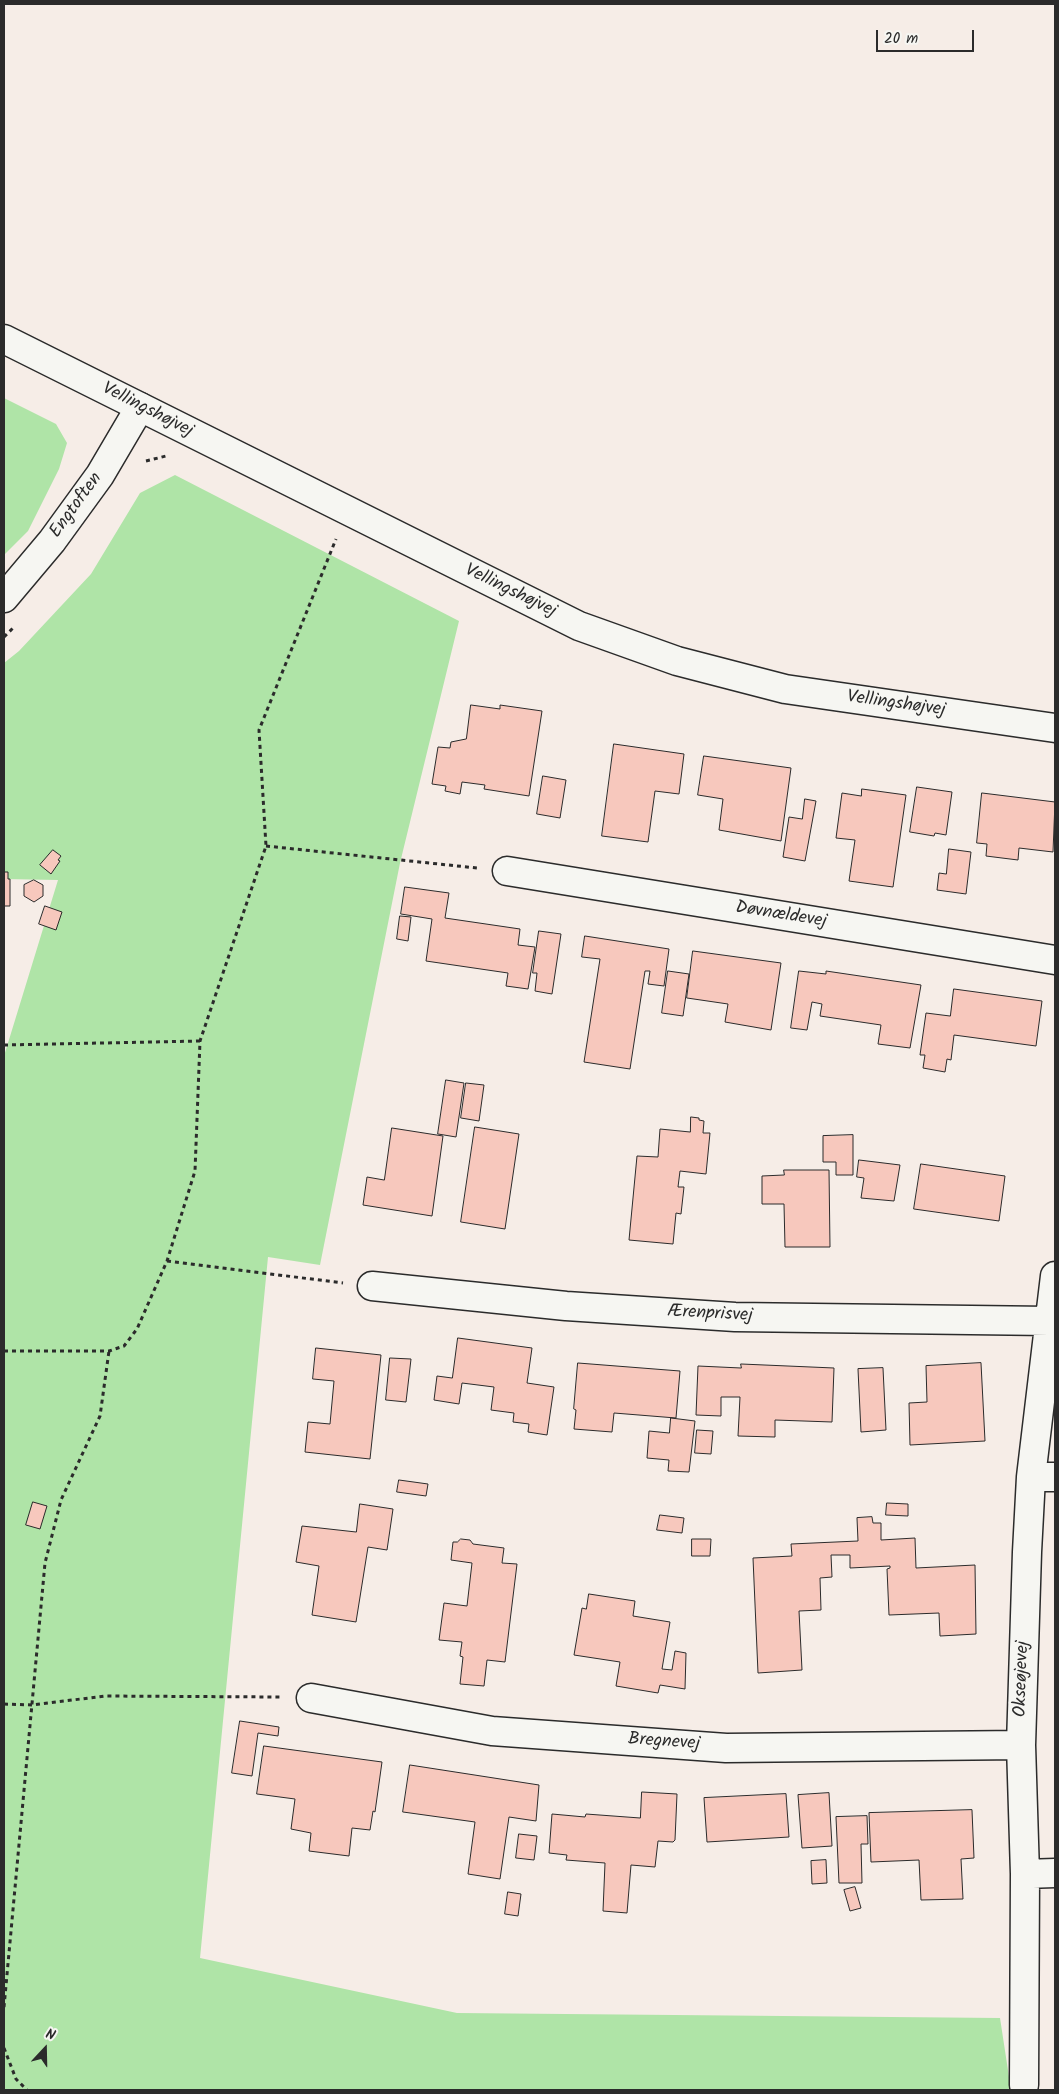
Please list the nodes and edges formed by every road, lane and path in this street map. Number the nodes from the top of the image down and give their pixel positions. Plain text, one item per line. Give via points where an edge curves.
1 (4, 339) edge
2 (140, 408) junction
3 (352, 514) junction
4 (4, 598) edge
5 (1055, 728) edge
6 (266, 846) junction
7 (507, 871) joint
8 (1055, 960) edge
9 (200, 1041) junction
10 (4, 1045) edge
11 (168, 1262) junction
12 (1055, 1276) edge
13 (372, 1286) joint
14 (1049, 1321) junction
15 (4, 1351) edge
16 (109, 1351) junction
17 (1043, 1477) edge
18 (311, 1698) joint
19 (4, 1704) edge
20 (32, 1706) junction
21 (1021, 1744) junction
22 (1055, 1873) edge
23 (1025, 1874) junction
24 (4, 2007) edge
25 (4, 2048) edge
26 (1024, 2085) dead end
27 (27, 2090) edge

1 - 2 street, Vellingshøjvej
2 - 3 street, Vellingshøjvej
2 - 4 street, Engtoften via 95,482 52,541
3 - 5 street, Vellingshøjvej via 579,626 677,661 785,689
3 - 6 path via 333,543 259,730
6 - 7 path
6 - 9 path
7 - 8 street, Døvnældevej
9 - 10 path
9 - 11 path via 196,1171
11 - 13 path
11 - 16 path via 137,1329 124,1346
12 - 14 street, Okseøjevej
13 - 14 street, Ærenprisvej via 566,1306 735,1317
14 - 17 street, Okseøjevej
15 - 16 path
16 - 20 path via 100,1416 61,1500 45,1563
17 - 21 street, Okseøjevej via 1027,1552
18 - 20 path via 105,1696
18 - 21 street, Bregnevej via 492,1731 716,1747
19 - 20 path
20 - 24 path
21 - 23 street, Okseøjevej
22 - 23 street
23 - 26 street, Okseøjevej
25 - 27 path via 16,2079

